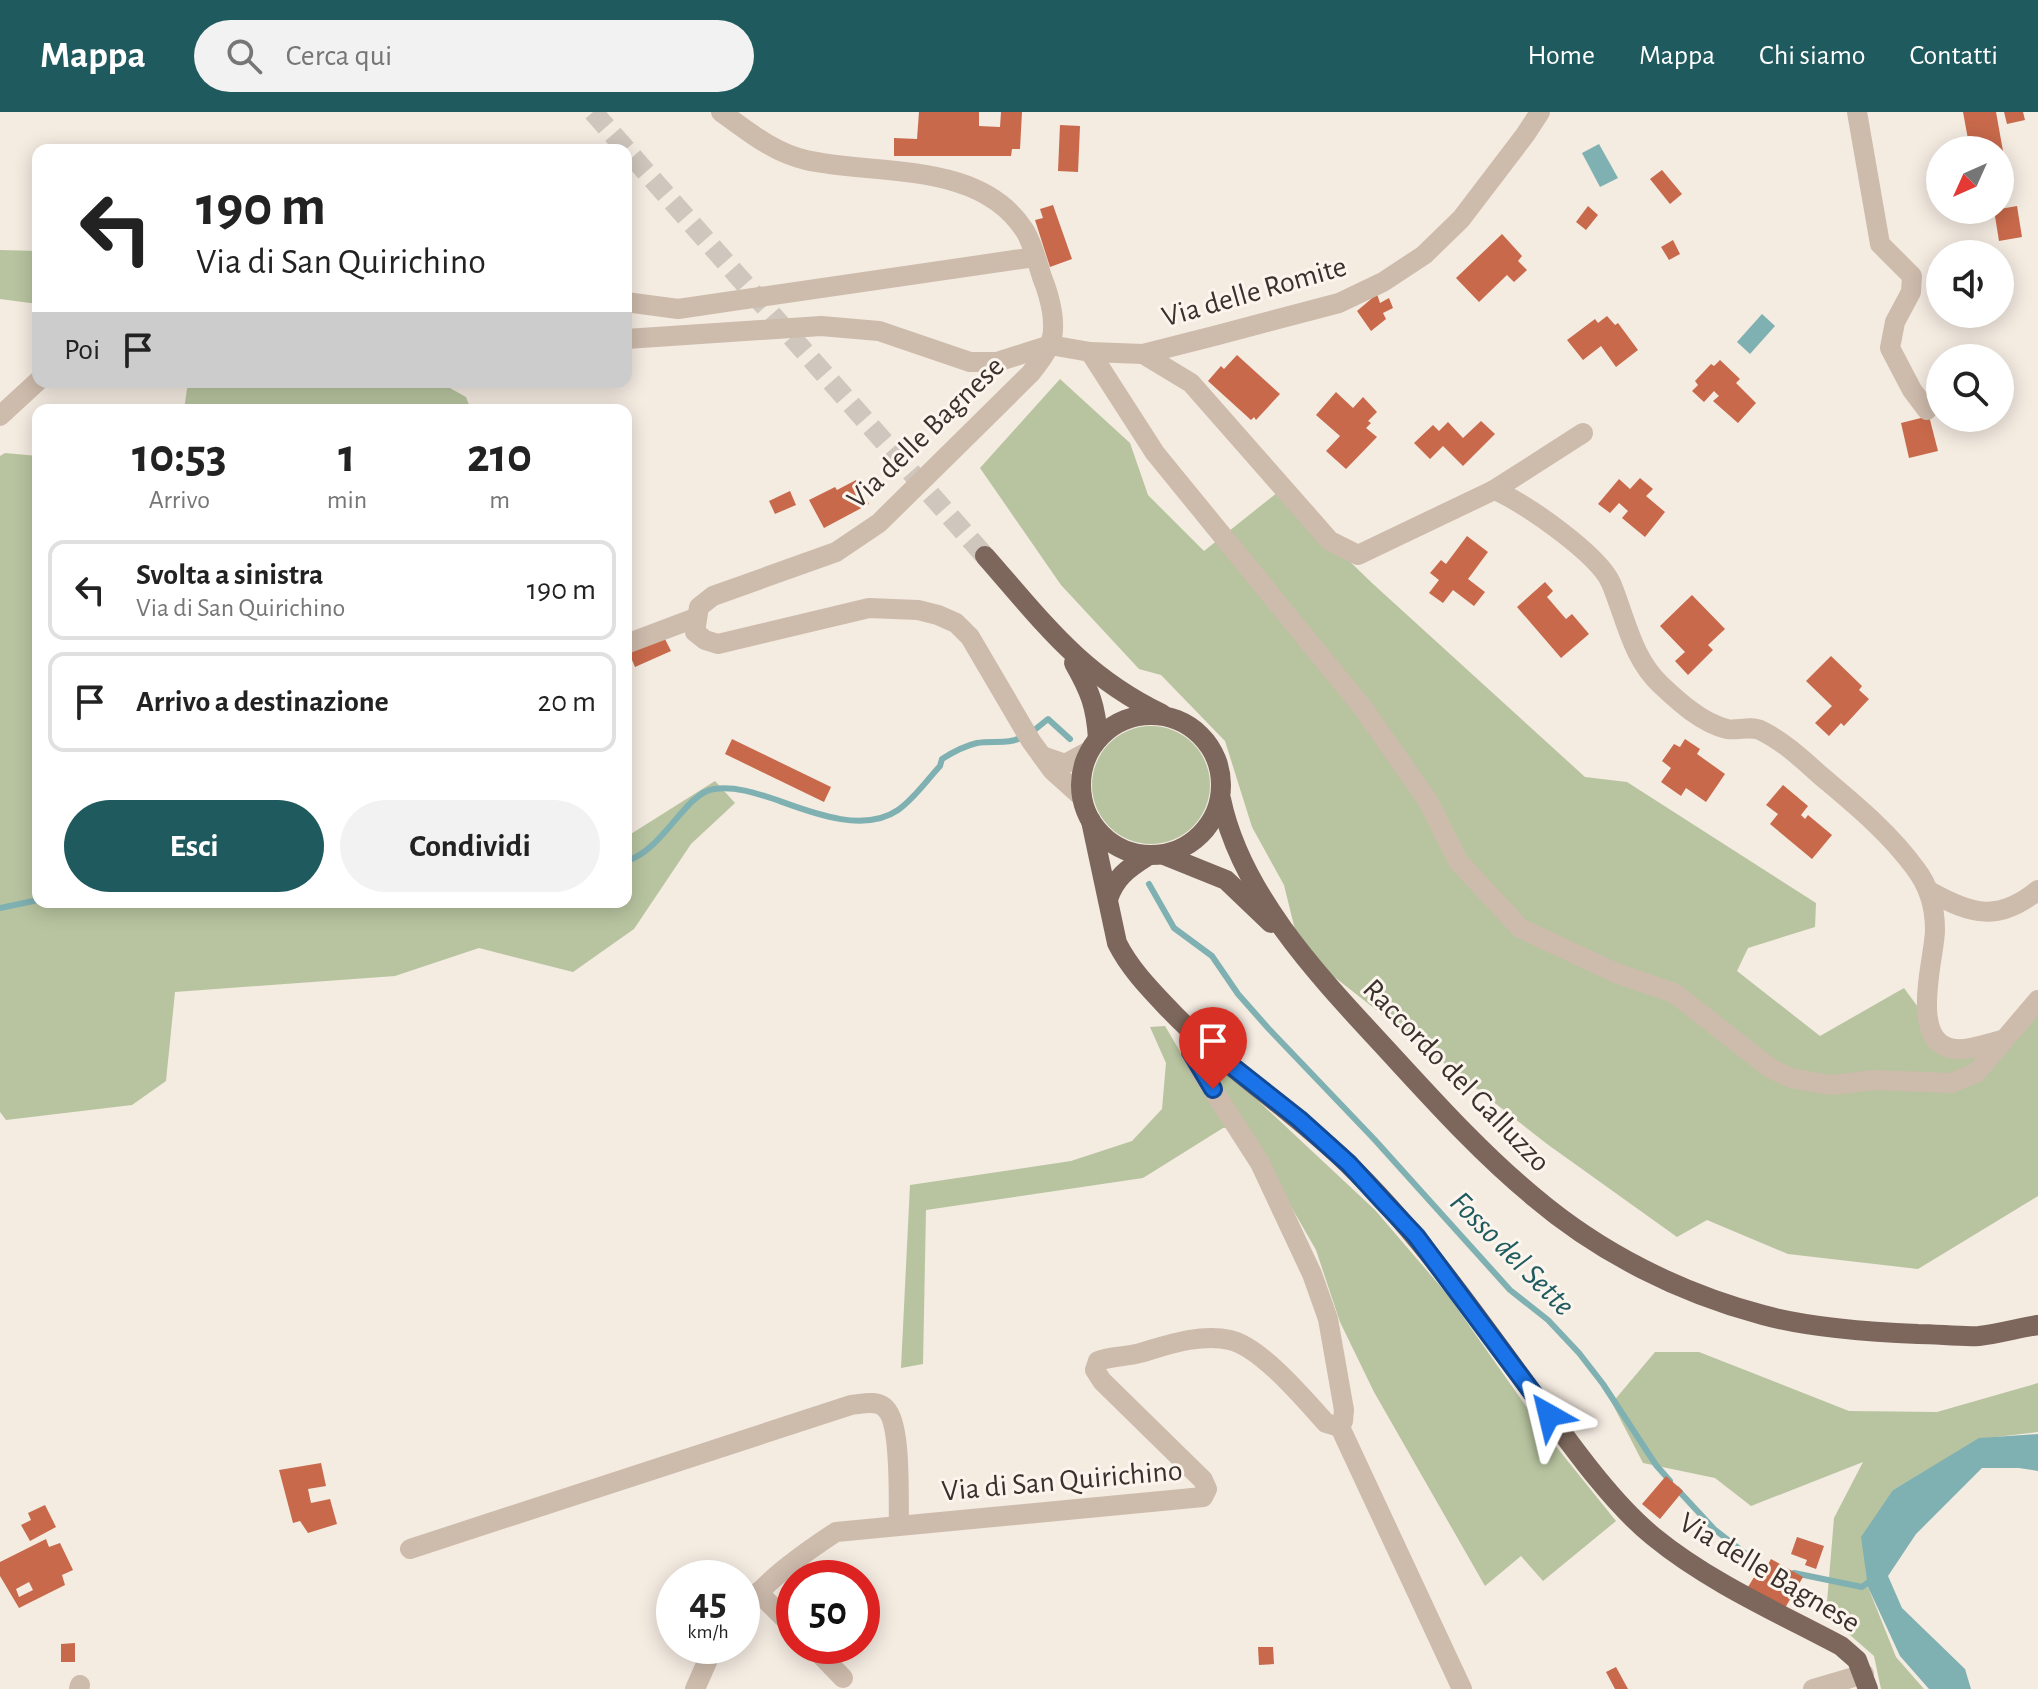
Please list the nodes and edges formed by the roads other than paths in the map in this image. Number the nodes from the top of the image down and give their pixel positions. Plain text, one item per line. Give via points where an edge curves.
1 (721, 112) edge
2 (1540, 112) edge
3 (1857, 112) edge
4 (1035, 257) junction
5 (632, 303) edge
6 (632, 339) edge
7 (1050, 345) junction
8 (1090, 352) junction
9 (1143, 354) junction
10 (32, 387) edge
11 (1926, 409) edge
12 (0, 416) edge
13 (1583, 433) dead end
14 (1494, 490) junction
15 (985, 556) tunnel mouth
16 (695, 618) junction
17 (632, 642) edge
18 (1066, 649) junction
19 (1166, 716) junction
20 (1094, 745) junction
21 (1036, 748) junction
22 (1082, 797) junction
23 (1221, 799) junction
24 (1091, 821) junction
25 (1155, 856) junction
26 (2038, 890) edge
27 (1931, 892) junction
28 (1108, 899) junction
29 (1300, 950) junction
30 (2038, 1000) edge
31 (1195, 1037) junction
32 (2002, 1040) junction
33 (2038, 1325) edge
34 (1339, 1425) junction
35 (899, 1525) junction
36 (410, 1549) dead end
37 (760, 1590) edge
38 (760, 1594) edge
39 (776, 1610) edge
40 (706, 1664) edge
41 (829, 1664) edge
42 (843, 1678) dead end
43 (1866, 1682) edge
44 (695, 1689) edge
45 (1462, 1689) edge
46 (1813, 1689) edge

1 - 4 street via 771,148 805,160 971,186 1000,203 1025,232
2 - 9 street, Via delle Romite via 1461,219 1424,255 1383,282 1339,303
3 - 11 street via 1880,244 1912,276 1890,348
4 - 5 street via 678,309
4 - 7 street via 1053,321
6 - 7 street via 821,326 879,331 970,362 997,362
7 - 8 street, Via delle Romite
7 - 16 street, Via delle Bagnese via 1031,373 879,523 836,552 713,596
8 - 9 street, Via delle Romite
8 - 32 street via 1155,453 1363,708 1428,801 1458,861 1520,928 1616,973 1674,993 1770,1068 1791,1078 1833,1085 1873,1080 1951,1083 1976,1073
9 - 14 street via 1191,383 1330,541 1358,555
10 - 12 street
13 - 14 street
14 - 27 street via 1513,497 1602,567 1642,662 1659,683 1694,713 1726,729 1759,728 1783,743 1866,814
15 - 18 main road
16 - 17 street
16 - 21 street via 695,632 718,644 869,608 938,615 970,637
18 - 19 main road via 1132,700
18 - 20 main road via 1091,691 1097,713
19 - 20 main road via 1128,718
19 - 23 main road via 1187,724 1215,753
20 - 21 street via 1065,764
20 - 22 main road via 1082,770
21 - 22 street
22 - 24 main road
23 - 25 main road via 1209,827 1197,839
23 - 29 main road, Raccordo del Galluzzo via 1247,874
24 - 25 main road via 1122,849
24 - 28 main road, Via delle Bagnese
25 - 28 main road via 1120,875
25 - 29 main road, Raccordo del Galluzzo via 1226,880
26 - 27 street via 2002,911 1977,913
27 - 32 street via 1935,931 1925,1007 1931,1028 1940,1043 1955,1049
28 - 31 main road, Via delle Bagnese via 1123,956
29 - 33 main road, Raccordo del Galluzzo via 1471,1139 1524,1188 1595,1241 1664,1281 1764,1316 1869,1332 1979,1336
30 - 32 street
31 - 34 street via 1191,1052 1197,1065 1260,1163 1312,1274 1328,1319 1344,1410
31 - 43 main road, Via delle Bagnese via 1349,1164 1416,1236 1568,1441 1652,1536 1687,1561 1841,1646 1857,1660
34 - 35 street, Via di San Quirichino via 1326,1423 1267,1362 1232,1340 1173,1343 1120,1359 1106,1358 1095,1370 1102,1381 1203,1480 1203,1497
34 - 45 street
35 - 36 street via 896,1427 886,1408 875,1402 851,1405
35 - 37 street, Via di San Quirichino via 836,1532
38 - 39 street
40 - 44 street
41 - 42 street
43 - 46 street

